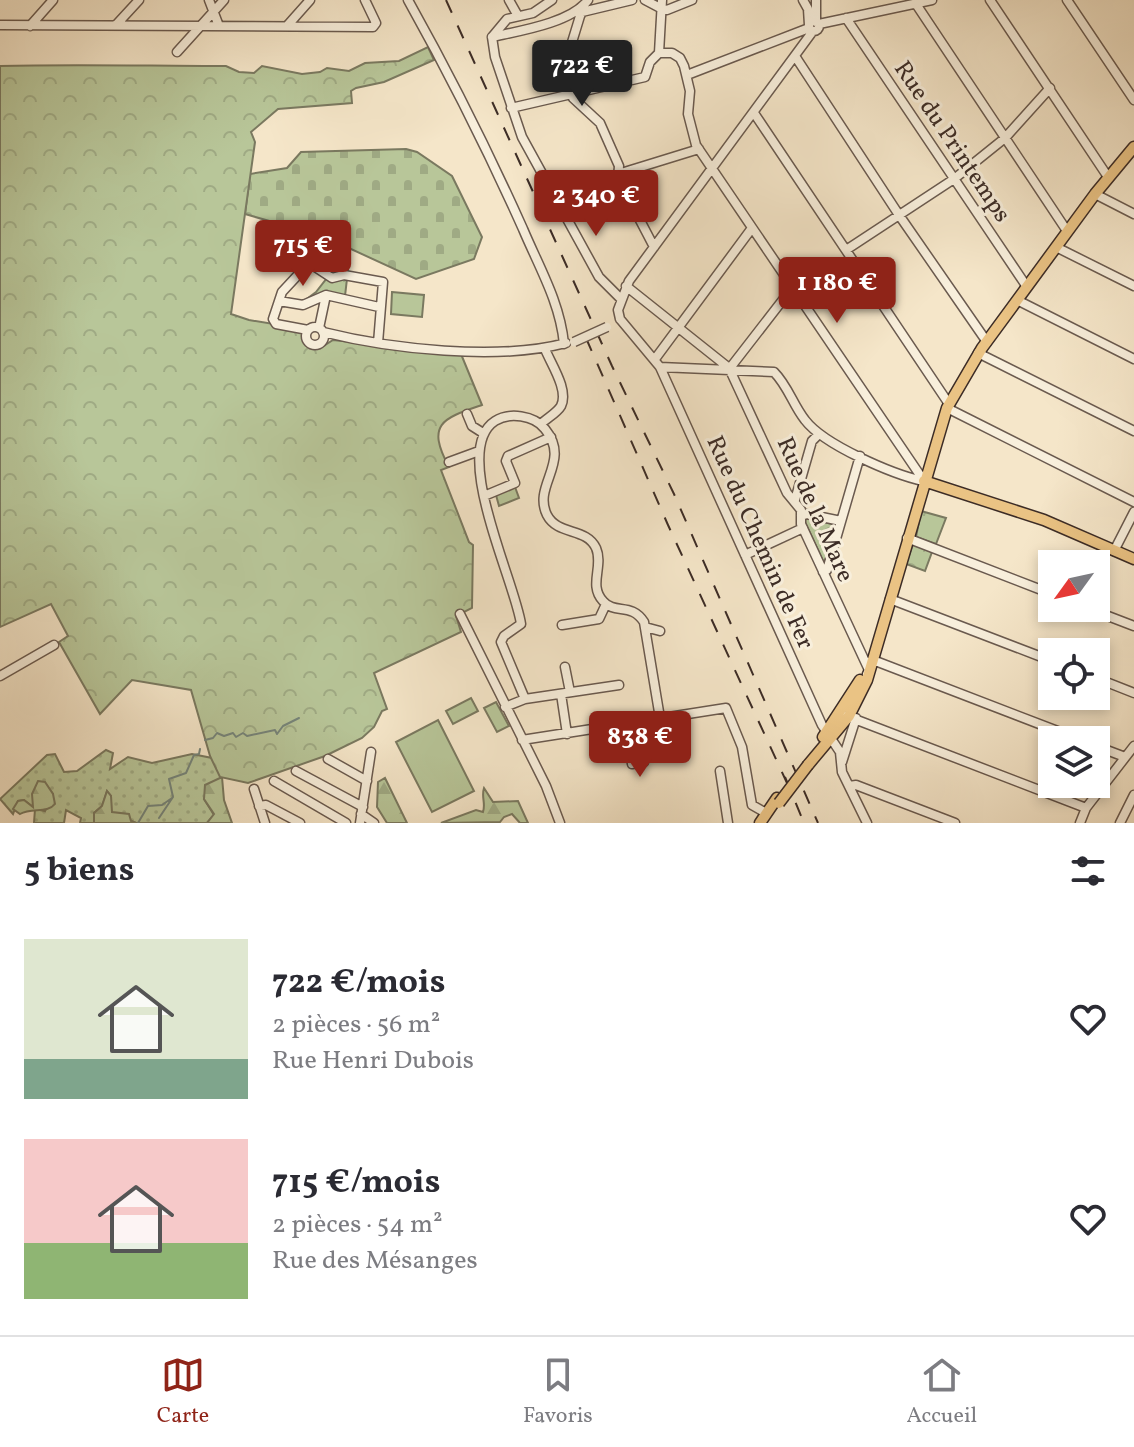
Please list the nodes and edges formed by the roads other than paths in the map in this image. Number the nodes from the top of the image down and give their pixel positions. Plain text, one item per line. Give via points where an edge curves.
1 (53, 0) edge
2 (139, 0) edge
3 (209, 0) edge
4 (224, 0) edge
5 (310, 0) edge
6 (365, 0) edge
7 (408, 0) edge
8 (509, 0) edge
9 (552, 0) edge
10 (579, 0) edge
11 (588, 0) edge
12 (632, 0) edge
13 (645, 0) edge
14 (692, 0) edge
15 (880, 0) edge
16 (932, 0) edge
17 (990, 0) edge
18 (1067, 0) edge
19 (811, 4) edge
20 (916, 4) junction
21 (662, 5) edge
22 (597, 9) junction
23 (879, 11) junction
24 (214, 12) junction
25 (578, 14) junction
26 (518, 16) junction
27 (846, 18) junction
28 (0, 25) edge
29 (116, 25) junction
30 (30, 26) junction
31 (199, 26) junction
32 (219, 26) junction
33 (287, 26) junction
34 (813, 26) junction
35 (492, 37) junction
36 (177, 52) dead end
37 (659, 53) junction
38 (795, 56) junction
39 (687, 75) junction
40 (1050, 88) junction
41 (570, 94) junction
42 (1134, 100) edge
43 (511, 108) junction
44 (754, 113) junction
45 (1005, 138) junction
46 (1134, 144) edge
47 (699, 149) junction
48 (712, 168) junction
49 (618, 174) junction
50 (1108, 177) junction
51 (954, 179) junction
52 (553, 194) junction
53 (1095, 194) junction
54 (1134, 214) edge
55 (899, 215) junction
56 (752, 228) junction
57 (1067, 231) junction
58 (654, 247) junction
59 (1056, 247) junction
60 (846, 250) junction
61 (626, 286) junction
62 (1134, 286) edge
63 (1027, 287) junction
64 (792, 288) junction
65 (326, 295) junction
66 (621, 299) junction
67 (1017, 300) junction
68 (279, 301) junction
69 (379, 307) junction
70 (620, 319) junction
71 (679, 328) junction
72 (308, 330) junction
73 (321, 330) junction
74 (987, 342) junction
75 (378, 343) junction
76 (564, 344) junction
77 (545, 349) junction
78 (978, 353) junction
79 (1134, 359) edge
80 (658, 363) junction
81 (729, 368) junction
82 (948, 406) junction
83 (467, 414) dead end
84 (541, 424) junction
85 (1134, 431) edge
86 (483, 433) junction
87 (819, 434) junction
88 (551, 437) junction
89 (479, 451) junction
90 (860, 456) junction
91 (449, 462) dead end
92 (924, 481) junction
93 (484, 496) junction
94 (795, 500) junction
95 (1134, 502) edge
96 (1134, 512) edge
97 (801, 516) junction
98 (841, 521) junction
99 (803, 528) junction
100 (907, 538) junction
101 (1114, 551) junction
102 (745, 554) junction
103 (1134, 559) edge
104 (823, 572) junction
105 (1038, 589) edge
106 (890, 599) junction
107 (606, 604) junction
108 (460, 614) dead end
109 (1110, 617) edge
110 (562, 625) dead end
111 (1134, 626) edge
112 (645, 627) junction
113 (660, 631) dead end
114 (54, 645) dead end
115 (1038, 656) edge
116 (869, 663) junction
117 (565, 667) dead end
118 (0, 676) edge
119 (1110, 684) edge
120 (619, 685) dead end
121 (565, 693) junction
122 (1134, 693) edge
123 (525, 699) junction
124 (505, 707) junction
125 (848, 716) junction
126 (660, 718) junction
127 (638, 722) junction
128 (626, 724) junction
129 (1042, 726) edge
130 (852, 729) junction
131 (567, 734) junction
132 (831, 738) junction
133 (522, 740) junction
134 (1134, 746) edge
135 (1110, 751) edge
136 (371, 752) dead end
137 (1125, 757) junction
138 (328, 759) dead end
139 (842, 763) junction
140 (296, 771) dead end
141 (720, 771) dead end
142 (274, 781) dead end
143 (367, 781) junction
144 (849, 786) junction
145 (254, 789) dead end
146 (1134, 795) edge
147 (259, 806) junction
148 (1086, 808) junction
149 (361, 815) edge
150 (765, 820) edge
151 (265, 823) edge
152 (300, 823) edge
153 (346, 823) edge
154 (374, 823) edge
155 (560, 823) edge
156 (728, 823) edge
157 (867, 823) edge
158 (955, 823) edge
159 (1080, 823) edge
160 (1120, 823) edge

1 - 30 street
2 - 29 street
3 - 24 street
4 - 24 street
5 - 33 street
6 - 33 street via 376,25
7 - 76 street via 542,267
8 - 26 street
9 - 26 street
10 - 25 street
11 - 22 street
11 - 25 street
12 - 22 street
13 - 21 street
14 - 21 street
15 - 23 street
16 - 20 street
17 - 40 street
18 - 42 street
19 - 34 street
20 - 23 street
20 - 45 street
21 - 37 street
22 - 25 street
23 - 27 street
24 - 31 street
24 - 32 street
25 - 35 street
25 - 41 street via 565,79
26 - 35 street via 507,19
27 - 34 street
27 - 51 street, Rue du Printemps
28 - 30 street
29 - 30 street
29 - 31 street
31 - 32 street
31 - 36 street
32 - 33 street
34 - 38 street
34 - 39 street
35 - 43 street
37 - 39 street via 680,58
37 - 41 street via 645,77
38 - 44 street
38 - 55 street
39 - 47 street via 688,114
40 - 45 street
40 - 50 street
41 - 43 street
41 - 49 street via 600,123
43 - 52 street
44 - 48 street
44 - 60 street
45 - 51 street
45 - 57 street
46 - 50 main road
47 - 48 street
47 - 49 street
48 - 56 street
48 - 58 street
49 - 52 street
49 - 58 street
50 - 53 main road
51 - 55 street
51 - 63 street, Rue du Printemps
52 - 66 street via 599,277
53 - 54 street
53 - 57 main road
55 - 60 street
55 - 74 street
56 - 64 street
56 - 71 street
57 - 59 main road
58 - 61 street
59 - 62 street
59 - 63 main road
60 - 82 street
61 - 66 street
61 - 71 street
63 - 67 main road
64 - 81 street
64 - 92 street
65 - 68 street via 303,305
65 - 69 street
65 - 73 street
66 - 70 street
67 - 74 main road
67 - 79 street
68 - 69 street via 309,263 332,278 381,281
68 - 72 street via 273,322
69 - 75 street
70 - 76 street, bridge
70 - 80 street, Rue du Chemin de Fer
71 - 80 street
71 - 81 street
72 - 73 street
72 - 73 street via 308,341 315,345 323,341
73 - 75 street
74 - 78 main road
75 - 77 street via 490,353
76 - 77 street
77 - 84 street via 562,400
78 - 82 main road
78 - 85 street
80 - 81 street
80 - 102 street, Rue du Chemin de Fer
81 - 87 street via 774,372
81 - 94 street, Rue de la Mare via 787,493
82 - 92 main road
82 - 95 street
83 - 86 street
84 - 86 street via 509,416 497,419
84 - 88 street
86 - 89 street
87 - 90 street
87 - 94 street via 812,441
88 - 93 street via 508,456 515,483
88 - 107 street via 556,455 545,509 558,528 585,536 596,548 597,593
89 - 91 street
89 - 93 street
90 - 92 street
90 - 98 street
92 - 100 main road
92 - 101 main road via 1025,513
93 - 123 street via 520,617 519,627 502,638
94 - 97 street, Rue de la Mare
96 - 101 street
97 - 98 street
97 - 99 street, Rue de la Mare
98 - 104 street
99 - 102 street
99 - 104 street, Rue de la Mare
100 - 105 street
100 - 106 main road
101 - 103 main road
102 - 132 street, Rue du Chemin de Fer
104 - 116 street, Rue de la Mare
106 - 115 street
106 - 116 main road
107 - 110 street via 599,619
107 - 112 street via 636,612
108 - 124 street
109 - 111 street
112 - 113 street
112 - 126 street
114 - 118 street
116 - 125 main road
116 - 125 main road
116 - 129 street
117 - 121 street
119 - 122 street
120 - 121 street
121 - 123 street
121 - 131 street
123 - 124 street
124 - 133 street
125 - 130 street
125 - 132 main road
125 - 148 street
126 - 127 street
126 - 150 street via 726,708 742,747 752,805
127 - 128 street
127 - 128 street via 644,762 632,764
128 - 131 street
130 - 132 street via 844,740
130 - 139 street
131 - 133 street
132 - 139 street, Rue du Chemin de Fer
132 - 150 main road, bridge
133 - 155 street
134 - 137 street
135 - 137 street
136 - 143 street
137 - 148 street
138 - 143 street
139 - 144 street, Rue du Chemin de Fer
140 - 149 street
141 - 156 street
142 - 153 street
143 - 149 street
144 - 157 street, Rue du Chemin de Fer
144 - 158 street
145 - 147 street
146 - 160 street
147 - 151 street
147 - 152 street
148 - 159 street
149 - 154 street

